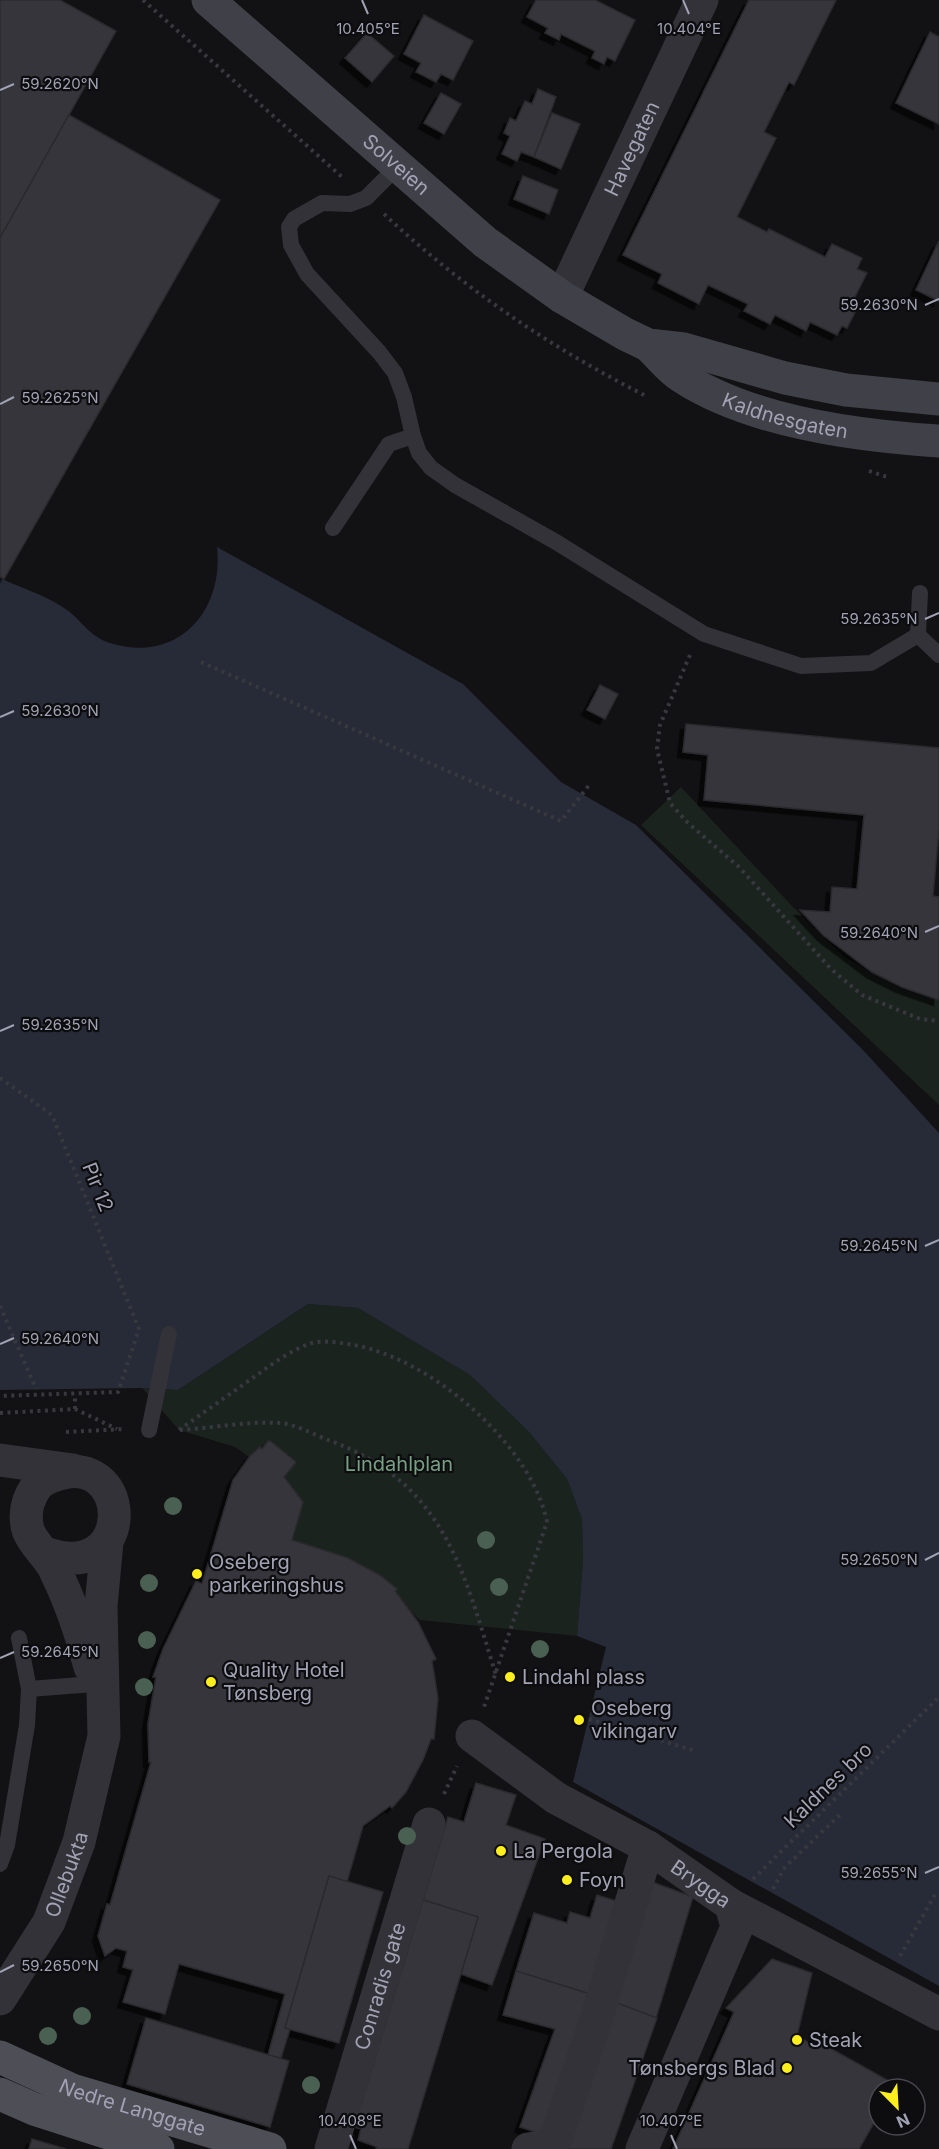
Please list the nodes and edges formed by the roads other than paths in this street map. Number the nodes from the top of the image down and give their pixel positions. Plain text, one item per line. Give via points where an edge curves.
1 (208, 0) edge
2 (702, 0) edge
3 (397, 167) junction
4 (562, 297) junction
5 (596, 318) joint
6 (648, 345) junction
7 (939, 399) edge
8 (412, 436) junction
9 (939, 441) edge
10 (333, 528) dead end
11 (920, 593) dead end
12 (918, 635) junction
13 (939, 655) edge
14 (169, 1334) dead end
15 (148, 1430) dead end
16 (0, 1460) edge
17 (78, 1471) junction
18 (0, 1505) edge
19 (37, 1541) junction
20 (107, 1542) junction
21 (19, 1638) dead end
22 (94, 1684) junction
23 (29, 1689) junction
24 (104, 1736) junction
25 (472, 1736) road end
26 (429, 1824) road end
27 (648, 1847) junction
28 (0, 1864) edge
29 (739, 1895) junction
30 (0, 1999) edge
31 (939, 2014) edge
32 (0, 2057) edge
33 (0, 2094) edge
34 (158, 2149) edge
35 (270, 2149) edge
36 (331, 2149) edge
37 (528, 2149) edge
38 (642, 2149) edge

1 - 3 main road, Solveien
2 - 4 street, Havegaten
3 - 4 main road, Solveien via 514,265
3 - 8 lane via 366,198 350,204 322,203 294,219 289,227 291,245 307,274 394,374 405,397
4 - 5 main road, Solveien
5 - 6 main road, Kaldnesgaten
6 - 7 main road, Kaldnesgaten via 684,349 785,378 846,390
6 - 9 main road, Kaldnesgaten via 680,376 711,394 742,405 874,435
8 - 10 lane via 389,444
8 - 12 lane via 431,468 455,485 704,634 801,666 872,663
11 - 12 lane
12 - 13 lane
14 - 15 lane
16 - 17 street, Ollebukta
17 - 19 street, Ollebukta via 56,1474 36,1488 27,1504
17 - 20 street, Ollebukta via 100,1482 115,1505 115,1521
18 - 19 street, Ollebukta
19 - 20 street, Ollebukta via 64,1560 80,1560
19 - 22 street, Ollebukta via 75,1612
20 - 24 street, Ollebukta via 101,1606
21 - 23 lane
22 - 23 lane
22 - 24 street, Ollebukta
23 - 28 lane via 19,1777
24 - 30 street, Ollebukta via 79,1842 49,1922
25 - 27 street, Brygga via 556,1798
26 - 36 street, Conradis gate
27 - 29 street, Brygga
27 - 37 street via 556,2138 547,2146
29 - 31 street, Brygga
29 - 38 street via 736,1927
32 - 35 main road, Nedre Langgate via 72,2090
33 - 34 main road, Nedre Langgate via 53,2116

